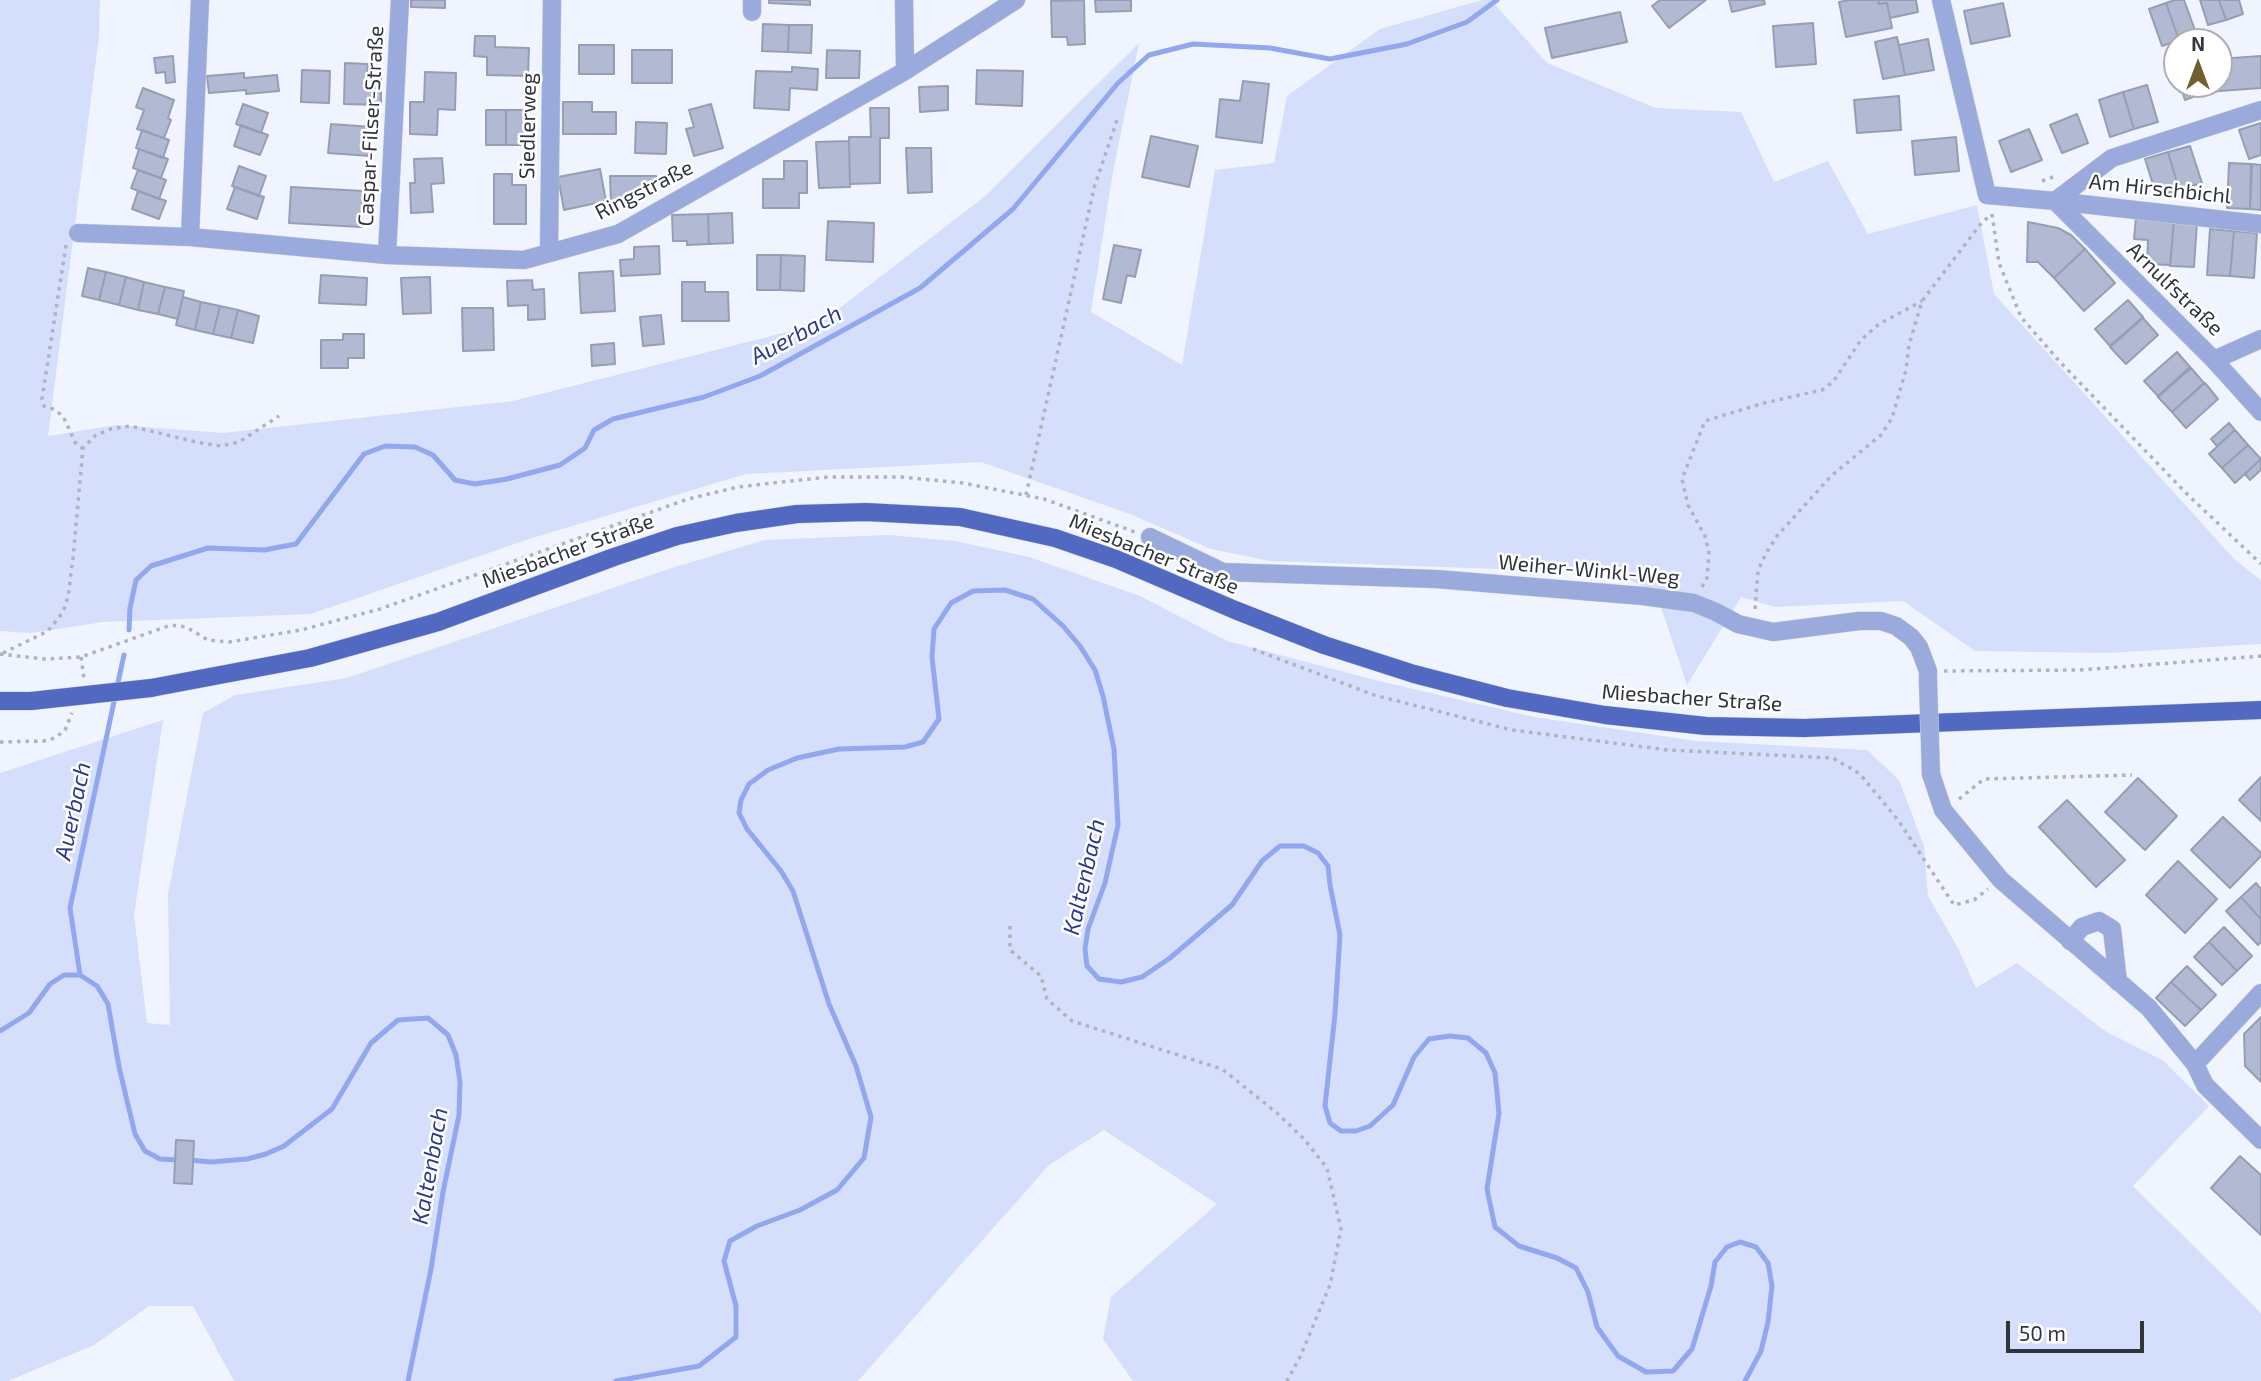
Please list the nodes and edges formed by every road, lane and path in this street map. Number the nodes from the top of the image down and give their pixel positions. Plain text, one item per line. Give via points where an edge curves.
1 (200, 0) edge
2 (400, 0) edge
3 (552, 0) edge
4 (904, 0) edge
5 (1016, 0) edge
6 (1941, 0) edge
7 (905, 71) junction
8 (2261, 110) edge
9 (1118, 117) dead end
10 (1987, 195) junction
11 (2054, 201) junction
12 (1992, 215) junction
13 (2261, 224) edge
14 (78, 233) joint
15 (190, 237) junction
16 (549, 252) junction
17 (387, 255) junction
18 (1922, 301) junction
19 (2261, 339) edge
20 (2214, 360) junction
21 (2261, 412) edge
22 (279, 416) dead end
23 (83, 448) junction
24 (1026, 495) dead end
25 (1150, 537) dead end
26 (2261, 564) edge
27 (1694, 603) junction
28 (1754, 629) junction
29 (153, 630) dead end
30 (1253, 649) dead end
31 (1, 654) edge
32 (2261, 656) edge
33 (81, 657) junction
34 (1928, 676) junction
35 (85, 677) dead end
36 (0, 701) edge
37 (2261, 710) edge
38 (72, 713) dead end
39 (0, 742) edge
40 (2132, 775) dead end
41 (1943, 810) junction
42 (2001, 880) junction
43 (1010, 926) dead end
44 (2070, 941) junction
45 (2118, 982) junction
46 (2261, 993) edge
47 (2194, 1064) junction
48 (2261, 1140) edge
49 (1287, 1381) edge

1 - 15 street
2 - 17 street, Caspar-Filser-Straße
3 - 16 street, Siedlerweg
4 - 7 street
5 - 7 street, Ringstraße
6 - 10 street
7 - 16 street, Ringstraße via 618,234
8 - 11 street via 2112,159
9 - 24 path via 1094,188
10 - 11 street, Am Hirschbichl
10 - 12 path
11 - 13 street, Am Hirschbichl
11 - 20 street, Arnulfstraße
12 - 18 path
12 - 26 path via 1999,263 2021,317 2188,495
14 - 15 street, Ringstraße
14 - 23 path via 68,236 43,399 44,406 63,416 76,444
15 - 17 street, Ringstraße
16 - 17 street, Ringstraße via 524,260
18 - 27 path via 1879,324 1861,340 1833,382 1822,390 1704,421 1682,479 1709,553 1707,578
18 - 28 path via 1892,418 1881,435 1831,476 1771,545 1758,571
19 - 20 street
20 - 21 street, Arnulfstraße
22 - 23 path via 239,442 221,446 130,426 96,435
23 - 31 path via 72,571 63,612 48,631
25 - 27 street, Weiher-Winkl-Weg via 1223,572 1436,579
27 - 28 street, Weiher-Winkl-Weg
28 - 34 street, Weiher-Winkl-Weg via 1773,632 1881,621 1911,637
29 - 33 path
30 - 42 path via 1374,695 1512,730 1668,750 1833,758 1860,774 1891,811 1954,905 1974,900
31 - 33 path
32 - 34 path
33 - 35 path
34 - 41 street, Weiher-Winkl-Weg, bridge via 1931,774
36 - 37 main road, Miesbacher Straße, bridge via 151,688 310,659 438,622 677,536 797,514 866,512 961,517 1055,538 1388,666 1507,698 1605,715 1706,726 1804,728
38 - 39 path via 65,730 55,738
40 - 41 path via 1984,779
41 - 42 street, Weiher-Winkl-Weg
42 - 44 street, Weiher-Winkl-Weg
43 - 49 path via 1010,950 1041,976 1047,999 1072,1021 1222,1069 1277,1113 1327,1168 1341,1229 1330,1285
44 - 45 street, Weiher-Winkl-Weg
44 - 45 street via 2082,927 2099,920 2112,929
45 - 47 street, Weiher-Winkl-Weg via 2149,1009
46 - 47 street
47 - 48 street, Weiher-Winkl-Weg via 2205,1085

